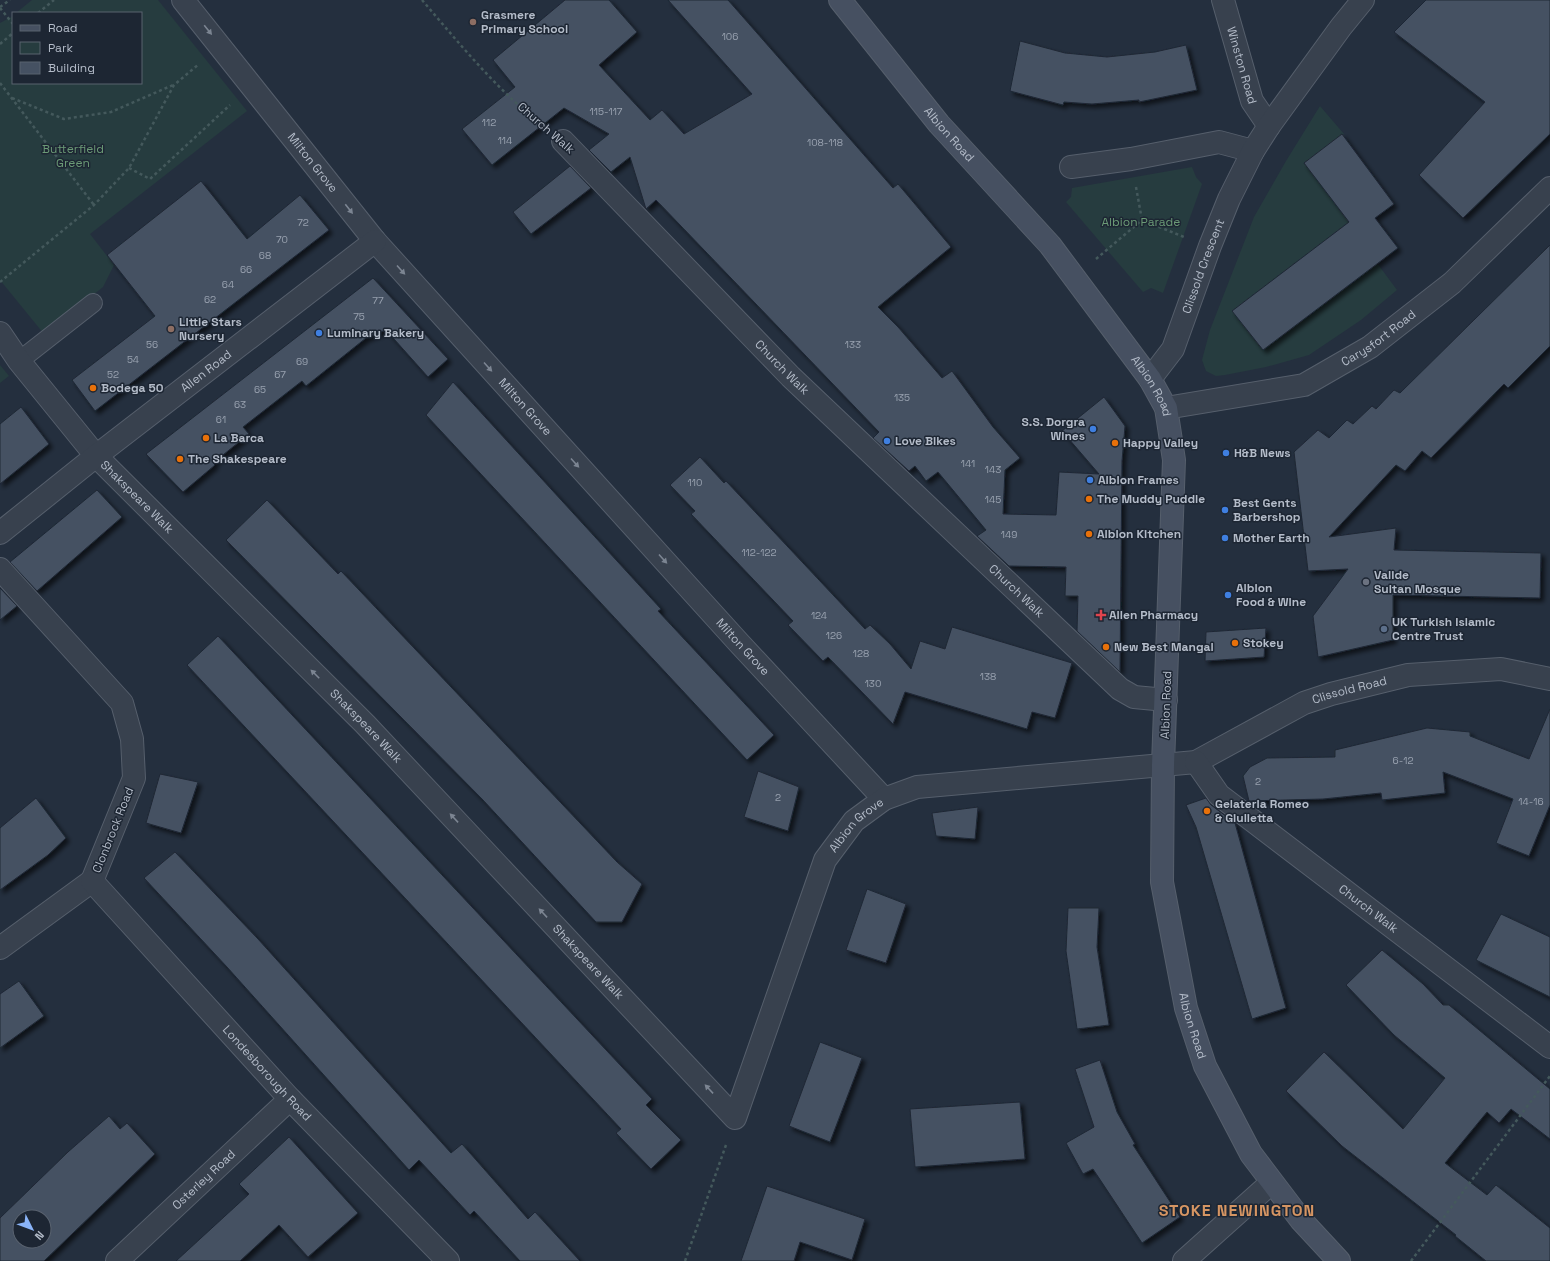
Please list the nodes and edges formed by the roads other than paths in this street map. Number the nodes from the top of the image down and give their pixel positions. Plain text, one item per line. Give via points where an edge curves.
1 (183, 0) edge
2 (840, 0) edge
3 (1223, 0) edge
4 (1363, 0) edge
5 (1269, 126) junction
6 (563, 141) road end
7 (1253, 151) junction
8 (1071, 167) dead end
9 (1550, 188) edge
10 (375, 241) junction
11 (93, 303) dead end
12 (0, 333) edge
13 (19, 361) junction
14 (1150, 379) junction
15 (1166, 408) junction
16 (96, 456) junction
17 (0, 533) edge
18 (0, 569) edge
19 (1550, 680) edge
20 (1166, 700) junction
21 (1196, 762) junction
22 (1164, 765) junction
23 (884, 799) junction
24 (92, 881) junction
25 (0, 948) edge
26 (1550, 1047) edge
27 (290, 1098) junction
28 (735, 1118) joint
29 (1271, 1183) junction
30 (117, 1261) edge
31 (448, 1261) edge
32 (1184, 1261) edge
33 (1339, 1261) edge

1 -> 10 street, Milton Grove
2 - 14 main road, Albion Road via 939,124 1045,240
3 - 5 street, Winston Road via 1252,101
4 - 5 street, Clissold Crescent
5 - 7 street, Clissold Crescent
6 - 20 street, Church Walk via 791,377 1120,688 1134,696
7 - 8 street via 1218,142 1131,159
7 - 14 street, Clissold Crescent via 1229,199 1210,246 1173,349
9 - 15 street, Carysfort Road via 1452,283 1370,347 1304,385
10 - 16 street, Allen Road
10 -> 23 street, Milton Grove
11 - 13 lane
12 - 13 street, Shakspeare Walk
13 - 16 street, Shakspeare Walk
14 - 15 main road, Albion Road
15 - 20 main road, Albion Road via 1174,460
16 - 17 street, Allen Road
28 -> 16 street, Shakspeare Walk via 365,724
18 - 24 street, Clonbrock Road via 122,703 132,739 134,778
19 - 21 street, Clissold Road via 1501,669 1408,675 1304,703
20 - 22 main road, Albion Road
21 - 22 street, Clissold Road
21 - 26 street, Church Walk via 1219,795
22 - 23 street, Albion Grove via 917,787
22 - 29 main road, Albion Road via 1162,882 1186,1008 1205,1066 1236,1128
23 - 28 street, Albion Grove via 854,821 825,860
24 - 25 street, Clonbrock Road
24 - 27 street, Londesborough Road
27 - 30 street, Osterley Road
27 - 31 street, Londesborough Road
29 - 32 street
29 - 33 main road, Albion Road

